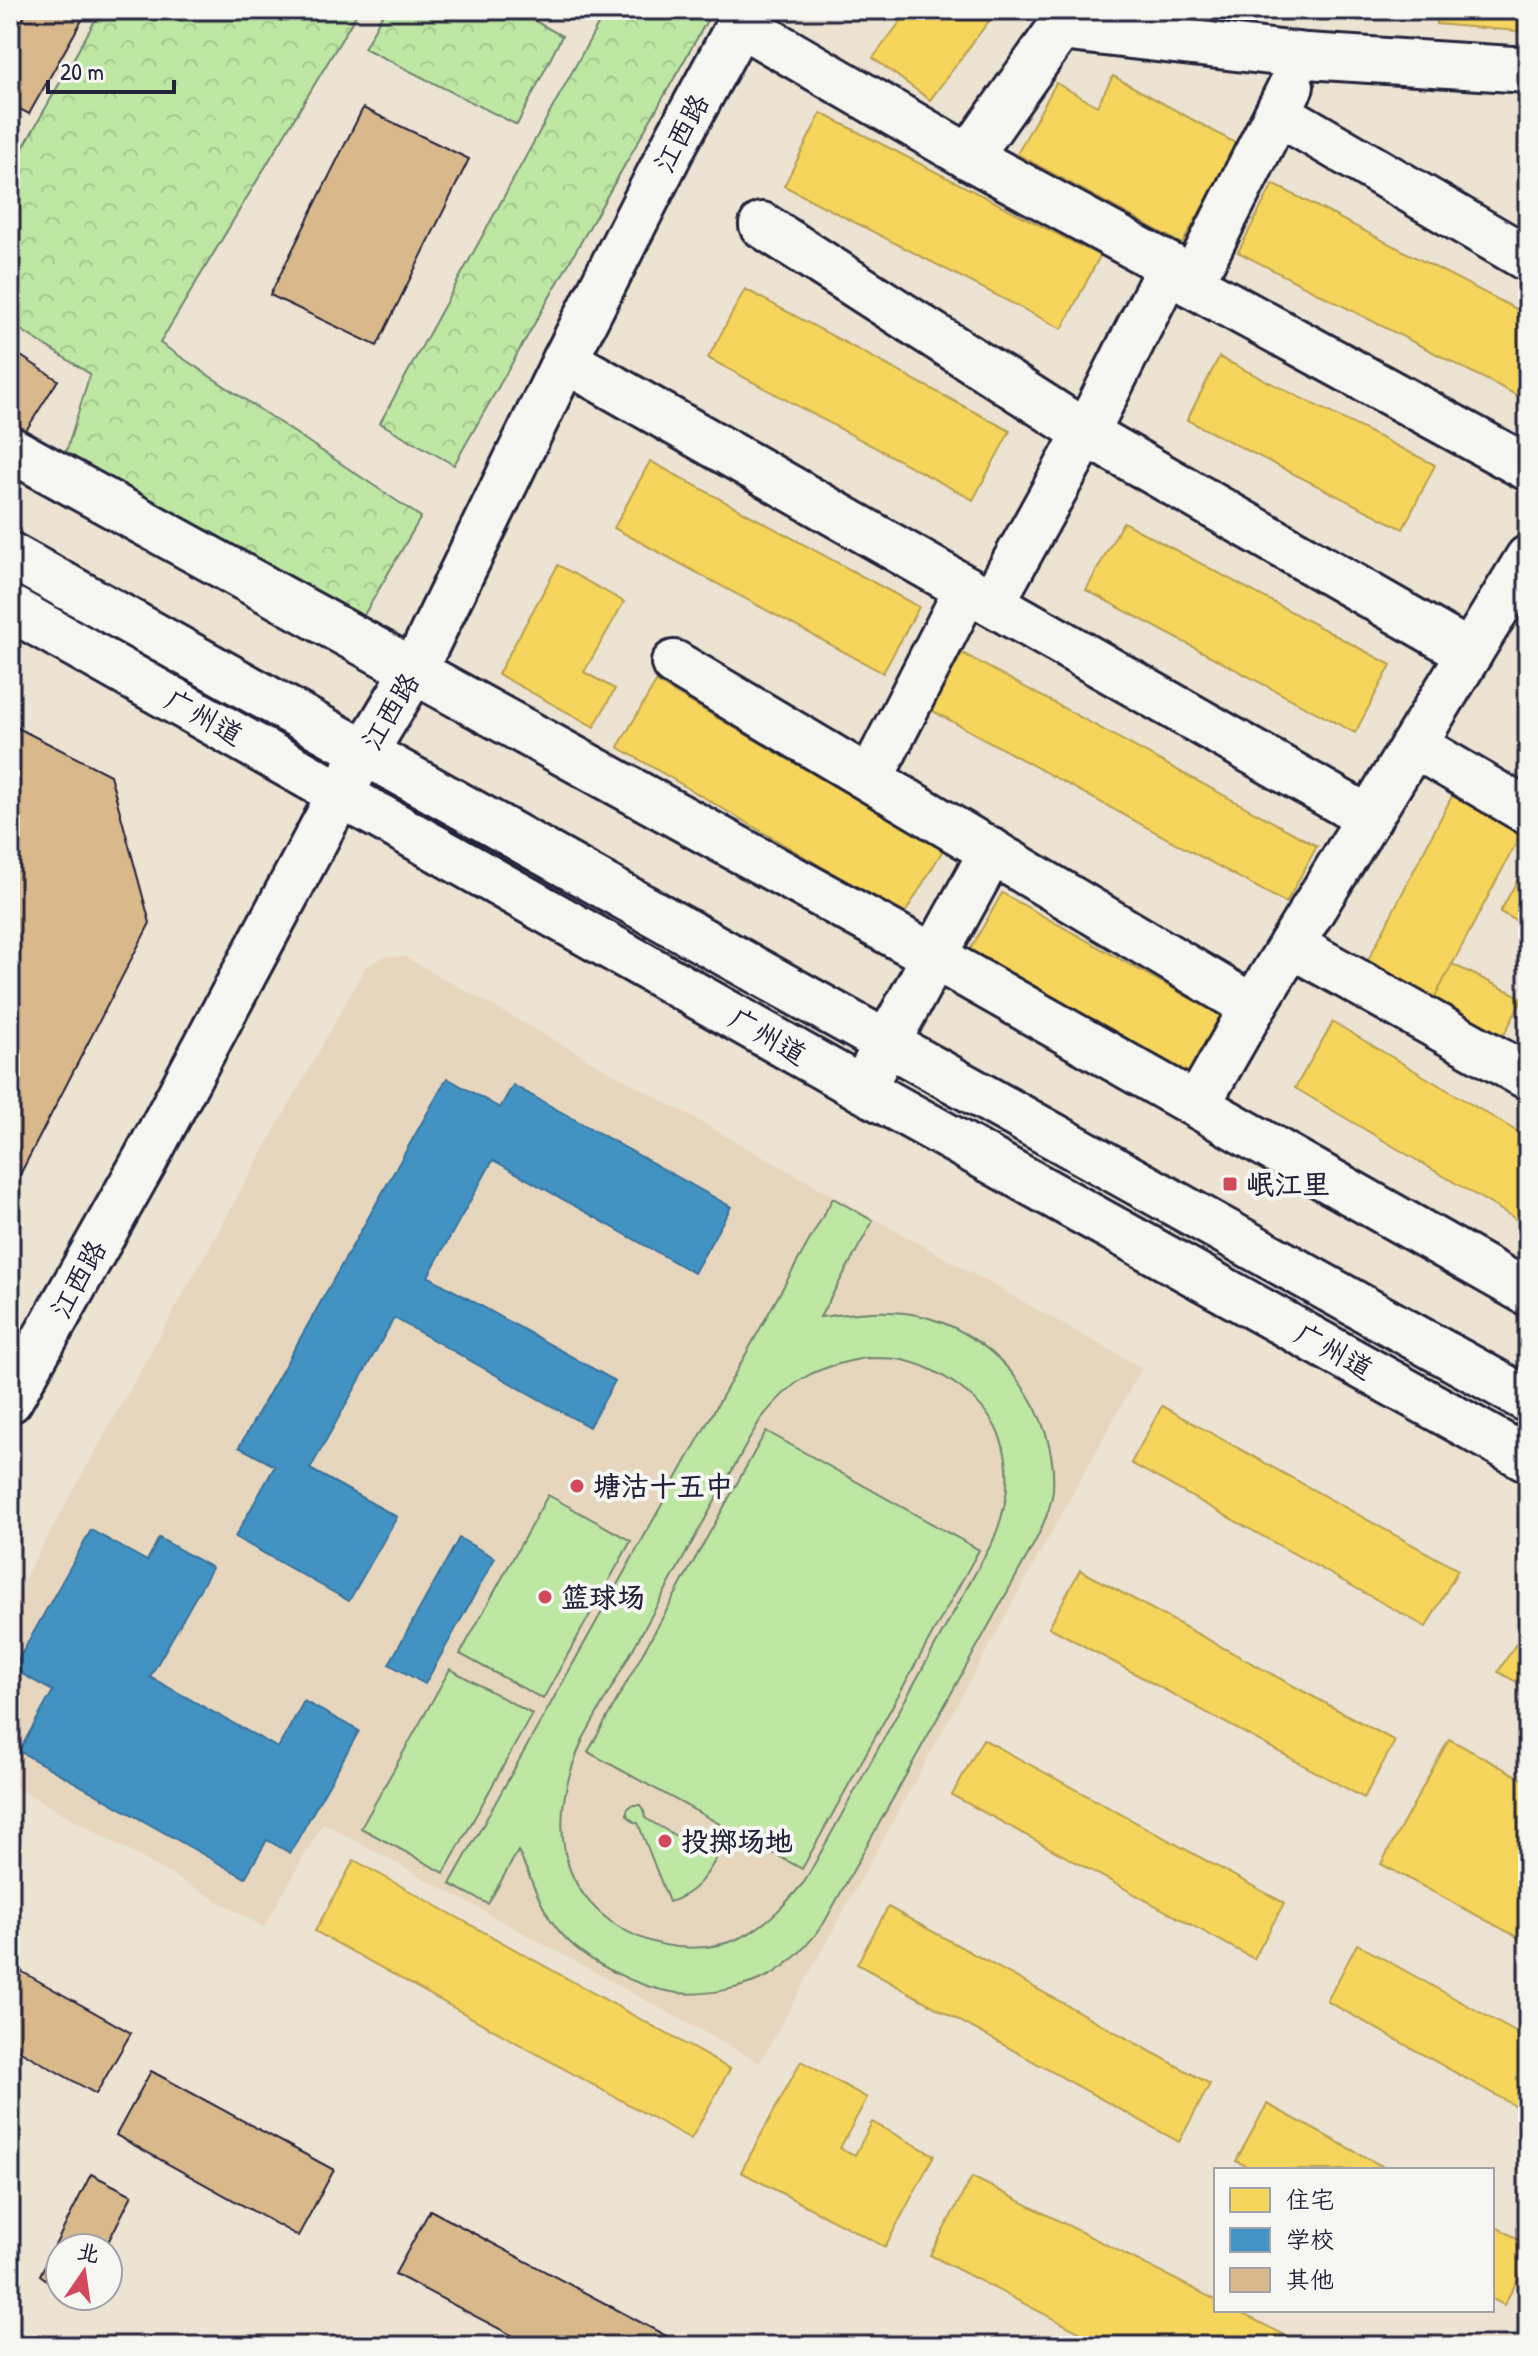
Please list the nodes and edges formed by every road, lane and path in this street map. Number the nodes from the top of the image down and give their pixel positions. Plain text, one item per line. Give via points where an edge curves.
1 (743, 17) edge
2 (1307, 56) junction
3 (1528, 70) edge
4 (1278, 113) junction
5 (969, 157) junction
6 (762, 225) dead end
7 (1528, 259) edge
8 (1180, 275) junction
9 (565, 360) junction
10 (1086, 433) junction
11 (10, 449) edge
12 (1528, 468) edge
13 (10, 555) edge
14 (1523, 578) edge
15 (979, 596) junction
16 (10, 608) edge
17 (1470, 653) junction
18 (674, 663) dead end
19 (414, 671) junction
20 (1414, 745) junction
21 (364, 753) junction
22 (870, 779) junction
23 (340, 794) junction
24 (1528, 812) edge
25 (1369, 818) junction
26 (992, 851) junction
27 (1291, 945) junction
28 (933, 956) junction
29 (1253, 1007) junction
30 (886, 1044) junction
31 (1528, 1077) edge
32 (862, 1089) junction
33 (1197, 1105) junction
34 (1528, 1293) edge
35 (10, 1400) edge
36 (1528, 1400) edge
37 (1522, 1440) edge

1 - 5 street
1 - 9 street, 江西路
2 - 3 street
2 - 4 street
2 - 5 street via 1060,28
4 - 7 street
4 - 8 street
5 - 8 street
6 - 10 street
8 - 10 street
8 - 12 street
9 - 15 street
9 - 19 street, 江西路
10 - 15 street
10 - 17 street
11 - 19 street
13 - 21 street, 广州道
14 - 17 street
15 - 22 street
15 - 25 street
16 - 23 street, 广州道
17 - 20 street
18 - 22 street
19 - 21 street, 江西路
19 - 28 street
20 - 24 street
20 - 25 street
21 - 23 street, 江西路
21 - 30 street, 广州道
22 - 26 street
23 - 32 street, 广州道
23 - 35 street, 江西路
25 - 27 street
26 - 28 street
26 - 29 street
27 - 29 street
27 - 31 street
28 - 30 street
28 - 33 street
29 - 33 street
30 - 32 street
30 - 36 street, 广州道
32 - 37 street, 广州道
33 - 34 street

